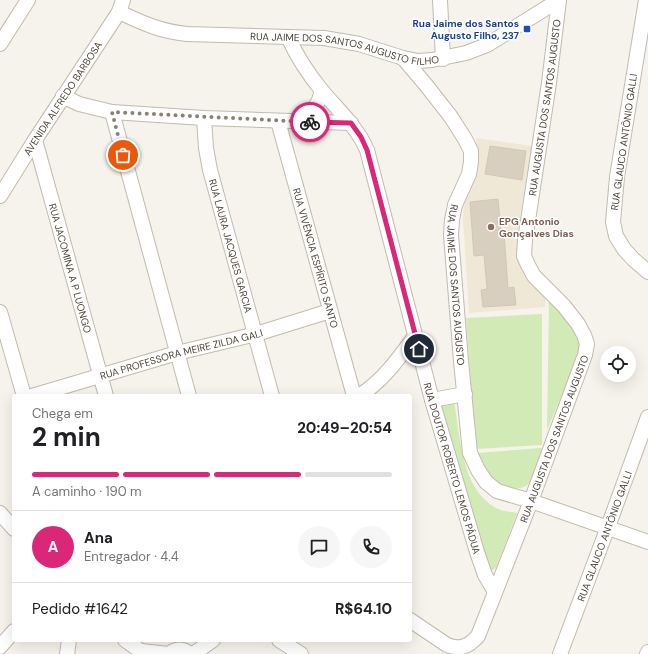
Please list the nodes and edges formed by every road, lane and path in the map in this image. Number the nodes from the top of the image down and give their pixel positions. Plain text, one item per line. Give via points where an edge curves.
1 (28, 0) edge
2 (440, 0) edge
3 (559, 0) edge
4 (646, 0) edge
5 (121, 6) edge
6 (288, 37) junction
7 (0, 44) edge
8 (403, 58) junction
9 (443, 59) junction
10 (322, 91) junction
11 (63, 96) junction
12 (112, 112) junction
13 (204, 118) junction
14 (278, 121) junction
15 (307, 122) junction
16 (351, 123) junction
17 (35, 140) junction
18 (0, 196) edge
19 (648, 272) edge
20 (330, 311) junction
21 (0, 312) edge
22 (256, 334) junction
23 (416, 336) junction
24 (177, 353) junction
25 (100, 375) junction
26 (23, 394) edge
27 (38, 394) edge
28 (105, 394) edge
29 (188, 394) edge
30 (271, 394) edge
31 (353, 394) edge
32 (362, 394) edge
33 (465, 394) junction
34 (432, 400) junction
35 (648, 417) edge
36 (526, 500) junction
37 (0, 512) edge
38 (12, 527) edge
39 (608, 527) junction
40 (648, 542) edge
41 (495, 592) junction
42 (412, 618) edge
43 (69, 642) edge
44 (128, 642) edge
45 (210, 642) edge
46 (282, 642) edge
47 (171, 649) edge
48 (143, 653) edge
49 (67, 654) edge
50 (190, 654) edge
51 (193, 654) edge
52 (301, 654) edge
53 (560, 654) edge

1 - 7 street
2 - 9 street
3 - 9 street, RUA JAIME DOS SANTOS AUGUSTO FILHO via 487,45
3 - 36 street, RUA AUGUSTA DOS SANTOS AUGUSTO via 524,256 534,276 578,324 587,344 583,363
4 - 19 street, RUA GLAUCO ANTÔNIO GALLI via 617,177 613,222 616,236 624,249
5 - 6 street, RUA JAIME DOS SANTOS AUGUSTO FILHO via 149,26 166,32
5 - 11 street, AVENIDA ALFREDO BARBOSA
6 - 8 street, RUA JAIME DOS SANTOS AUGUSTO FILHO via 324,38 359,44
6 - 10 street, RUA DOUTOR ROBERTO LEMOS PÁDUA via 296,54
8 - 9 street, RUA JAIME DOS SANTOS AUGUSTO FILHO via 418,61
8 - 33 street, RUA JAIME DOS SANTOS AUGUSTO via 451,117 471,151 469,174 455,205 451,235
10 - 15 street
10 - 16 street, RUA DOUTOR ROBERTO LEMOS PÁDUA
11 - 12 street via 79,104
11 - 17 street, AVENIDA ALFREDO BARBOSA
12 - 13 street
12 - 24 street
13 - 14 street
13 - 22 street, RUA LAURA JACQUES GARCIA via 210,170
14 - 15 street
14 - 20 street, RUA VIVÊNCIA ESPÍRITO SANTO
15 - 16 street
16 - 23 street, RUA DOUTOR ROBERTO LEMOS PÁDUA via 367,150
17 - 18 street, AVENIDA ALFREDO BARBOSA
17 - 25 street, RUA JACOMINA A P LUONGO
20 - 22 street, RUA PROFESSORA MEIRE ZILDA GALI
20 - 31 street, RUA VIVÊNCIA ESPÍRITO SANTO
21 - 26 street
22 - 24 street, RUA PROFESSORA MEIRE ZILDA GALI
22 - 30 street, RUA LAURA JACQUES GARCIA
23 - 32 street via 386,374
23 - 34 street, RUA DOUTOR ROBERTO LEMOS PÁDUA
24 - 25 street, RUA PROFESSORA MEIRE ZILDA GALI
24 - 29 street
25 - 27 street, RUA PROFESSORA MEIRE ZILDA GALI
25 - 28 street, RUA JACOMINA A P LUONGO
33 - 34 street
33 - 36 street, RUA JAIME DOS SANTOS AUGUSTO via 470,453 478,470 486,482 497,490
34 - 41 street, RUA DOUTOR ROBERTO LEMOS PÁDUA via 477,552 485,575
35 - 39 street, RUA GLAUCO ANTÔNIO GALLI
36 - 39 street, RUA JAIME DOS SANTOS AUGUSTO
36 - 41 street, RUA AUGUSTA DOS SANTOS AUGUSTO
37 - 38 street
39 - 40 street, RUA JAIME DOS SANTOS AUGUSTO
39 - 53 street, RUA GLAUCO ANTÔNIO GALLI
41 - 42 street, RUA AUGUSTA DOS SANTOS AUGUSTO via 482,630 472,643 460,648 447,645
43 - 49 street
44 - 48 street
45 - 51 street
46 - 52 street
47 - 48 street
47 - 50 street via 184,650

